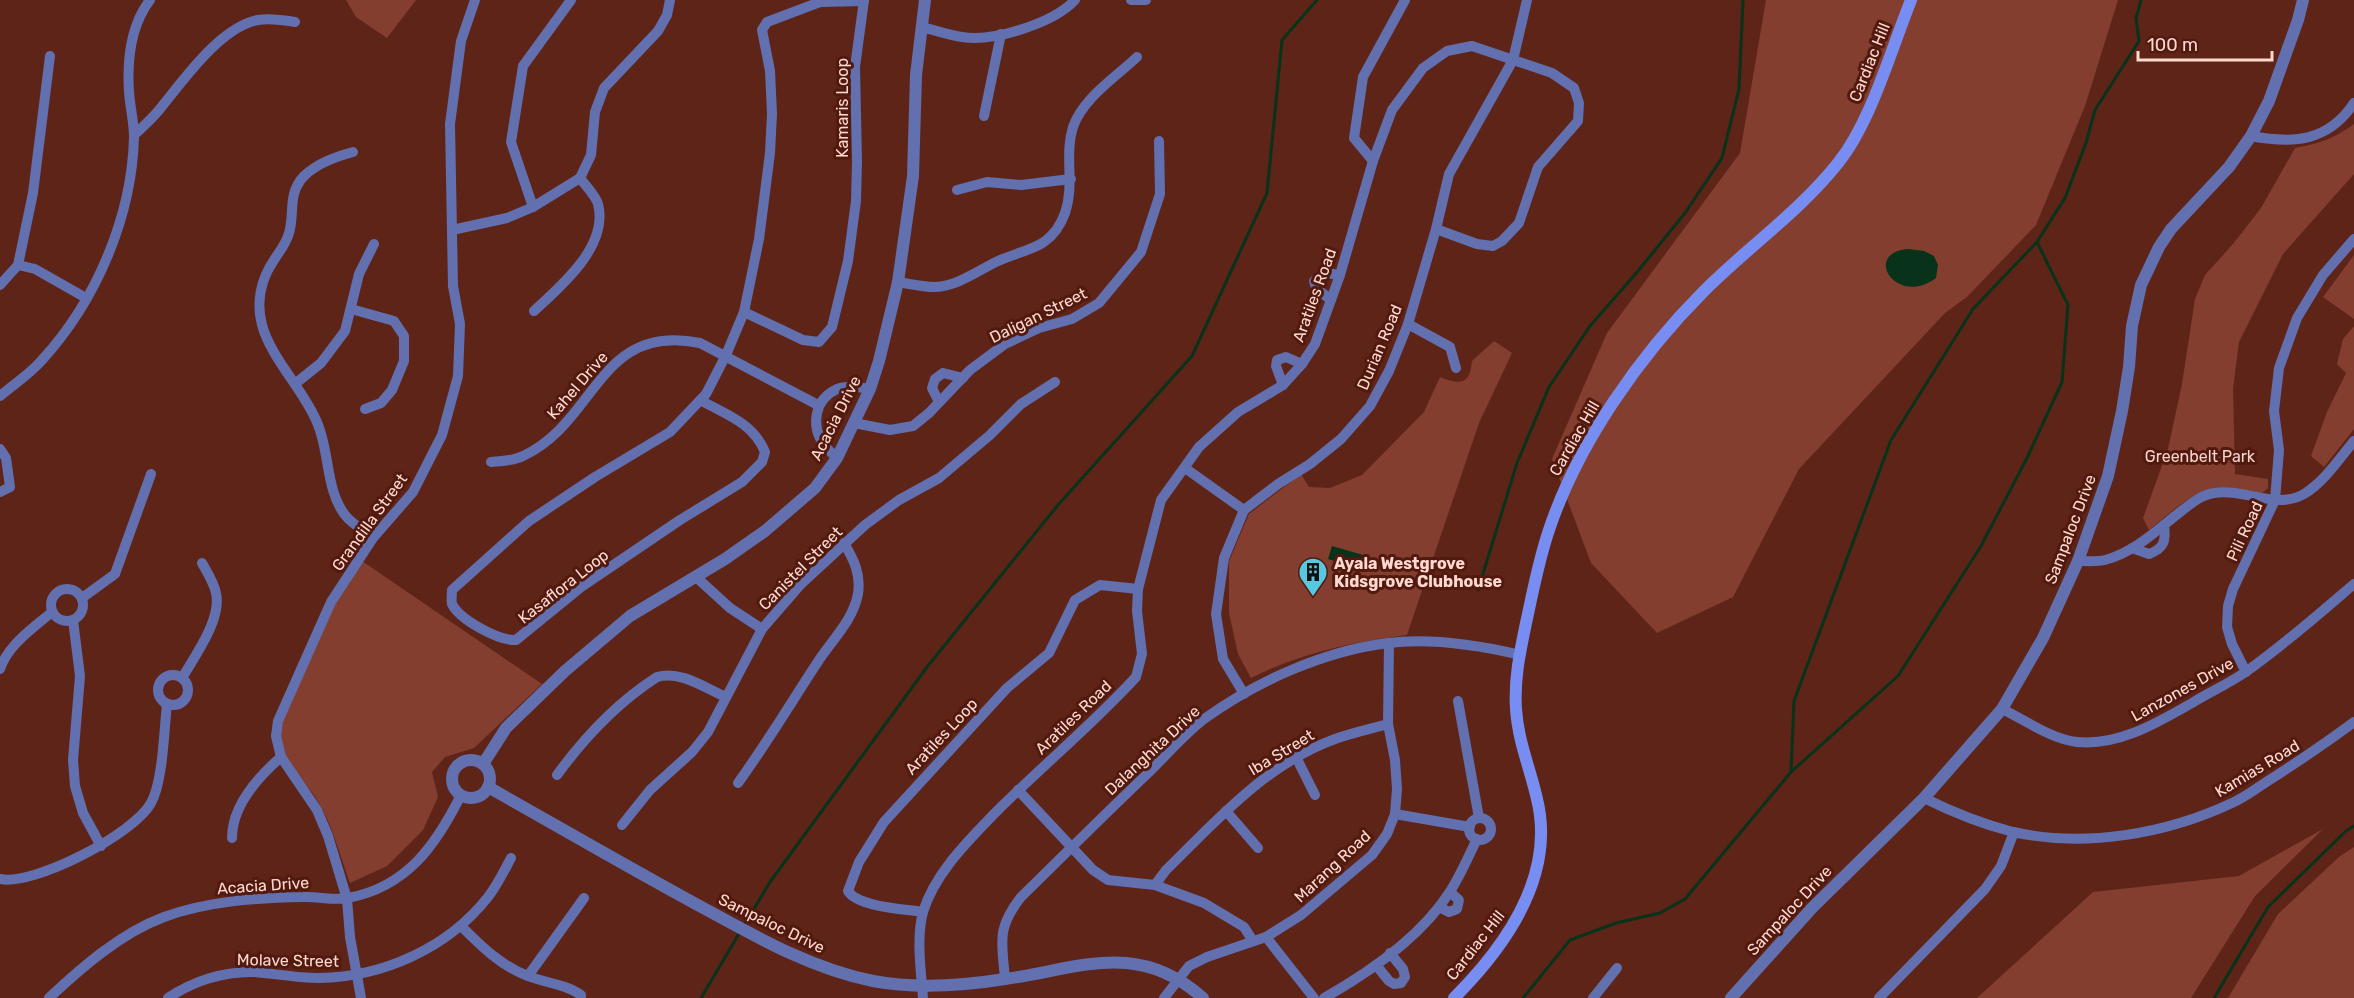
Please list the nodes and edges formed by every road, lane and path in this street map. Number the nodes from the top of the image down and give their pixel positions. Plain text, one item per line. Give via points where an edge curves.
1 (150, 0) edge
2 (475, 0) edge
3 (572, 0) edge
4 (670, 0) edge
5 (925, 0) edge
6 (1075, 0) edge
7 (1131, 0) edge
8 (1146, 0) edge
9 (1405, 0) edge
10 (1527, 0) edge
11 (1911, 0) edge
12 (2303, 0) edge
13 (864, 1) edge
14 (295, 22) dead end
15 (921, 27) junction
16 (1000, 34) junction
17 (50, 56) dead end
18 (1137, 57) dead end
19 (1513, 60) junction
20 (2354, 103) edge
21 (984, 116) dead end
22 (134, 135) junction
23 (2251, 136) junction
24 (1159, 141) dead end
25 (352, 152) dead end
26 (1372, 161) junction
27 (580, 178) junction
28 (1071, 179) junction
29 (957, 190) dead end
30 (533, 207) junction
31 (1436, 229) junction
32 (452, 230) junction
33 (2354, 239) edge
34 (374, 244) dead end
35 (18, 265) junction
36 (1340, 275) junction
37 (898, 282) junction
38 (0, 285) edge
39 (86, 298) junction
40 (1331, 300) junction
41 (351, 309) junction
42 (534, 310) dead end
43 (744, 312) junction
44 (1408, 324) junction
45 (726, 356) junction
46 (1302, 364) junction
47 (1456, 368) dead end
48 (963, 378) junction
49 (1055, 382) dead end
50 (296, 383) junction
51 (1283, 385) junction
52 (870, 389) junction
53 (0, 396) edge
54 (700, 400) junction
55 (939, 402) junction
56 (818, 405) junction
57 (365, 409) dead end
58 (854, 423) junction
59 (2354, 441) edge
60 (0, 448) edge
61 (837, 458) junction
62 (491, 462) dead end
63 (1185, 468) junction
64 (151, 474) dead end
65 (0, 492) edge
66 (2275, 500) junction
67 (1245, 510) junction
68 (2164, 525) junction
69 (373, 538) junction
70 (844, 543) junction
71 (2132, 548) junction
72 (2078, 561) junction
73 (202, 563) dead end
74 (695, 576) junction
75 (2354, 584) edge
76 (1138, 589) junction
77 (82, 598) junction
78 (52, 612) junction
79 (73, 620) junction
80 (762, 629) junction
81 (1389, 643) junction
82 (1520, 655) junction
83 (0, 669) edge
84 (2246, 672) junction
85 (182, 678) junction
86 (1244, 694) junction
87 (726, 698) junction
88 (1458, 701) dead end
89 (167, 704) junction
90 (2002, 709) junction
91 (2354, 722) edge
92 (1388, 724) junction
93 (281, 757) junction
94 (1296, 757) junction
95 (483, 764) junction
96 (557, 775) dead end
97 (738, 783) dead end
98 (488, 787) junction
99 (1018, 790) junction
100 (461, 795) junction
101 (1315, 795) dead end
102 (1924, 798) junction
103 (1226, 811) junction
104 (1395, 814) junction
105 (1479, 818) junction
106 (622, 825) dead end
107 (1470, 827) junction
108 (2014, 832) junction
109 (232, 838) dead end
110 (1477, 839) junction
111 (100, 846) junction
112 (1071, 848) junction
113 (1258, 848) dead end
114 (511, 858) dead end
115 (0, 879) edge
116 (1155, 885) junction
117 (1450, 892) junction
118 (584, 898) dead end
119 (347, 899) junction
120 (1439, 907) junction
121 (923, 912) junction
122 (461, 926) junction
123 (1266, 938) junction
124 (1253, 941) junction
125 (1390, 953) junction
126 (1376, 964) junction
127 (1617, 968) dead end
128 (355, 974) junction
129 (528, 976) junction
130 (1005, 979) junction
131 (1178, 979) junction
132 (922, 992) edge
133 (49, 998) edge
134 (168, 998) edge
135 (361, 998) edge
136 (581, 998) edge
137 (1164, 998) edge
138 (1203, 998) edge
139 (1314, 998) edge
140 (1324, 998) edge
141 (1454, 998) edge
142 (1593, 998) edge
143 (1731, 998) edge
144 (1879, 998) edge

1 - 22 street via 130,52
2 - 32 street, Grandilla Street via 461,41 450,124
3 - 30 street via 523,66 511,142
4 - 27 street via 658,31 604,88 595,112 591,155
5 - 15 street, Acacia Drive
6 - 16 street via 1066,10
7 - 8 street
9 - 26 street via 1363,77 1354,138
10 - 19 street, Durian Road
11 - 82 main road, Cardiac Hill via 1857,136 1838,163 1797,208 1672,325 1586,444 1549,529
12 - 23 street, Sampaloc Drive via 2272,91
13 - 43 street, Kamaris Loop via 820,2 767,22 762,30 770,71 770,153 759,239
13 - 43 street, Kamaris Loop via 855,67 856,201 848,261 832,327 819,342 803,340
14 - 22 street via 257,20 232,33 202,58
15 - 16 street via 964,38
15 - 37 street, Acacia Drive via 913,176
16 - 21 street
17 - 35 street via 33,193
18 - 28 street via 1084,107 1073,128 1068,160
19 - 26 street, Aratiles Road via 1472,46 1447,51 1423,68 1392,110
19 - 31 street, Durian Road via 1449,174
19 - 31 street, Aratiles Road via 1552,73 1574,88 1579,103 1578,121 1538,166 1519,224 1502,241 1493,246 1477,244
20 - 23 street via 2336,125 2319,135 2277,141
22 - 39 street via 122,212 108,256
23 - 72 street, Sampaloc Drive via 2229,167 2171,229 2141,285 2108,476
24 - 48 street, Daligan Street via 1160,194 1141,252 1122,277 1099,303 1072,319 1039,328 1005,344
25 - 50 street via 332,158 303,177 291,206 289,234 265,276 260,294 263,327
26 - 36 street, Aratiles Road
27 - 30 street
27 - 42 street via 598,203 598,231 585,259
28 - 29 street via 1021,185 987,182
28 - 37 street via 1066,212 1059,227 1044,242 948,285
30 - 32 street via 507,218
31 - 44 street, Durian Road
32 - 69 street, Grandilla Street via 453,286 460,324 458,376 442,435 413,492
33 - 66 street, Pili Road via 2323,274 2297,318 2279,368 2274,411 2279,450
34 - 41 street via 359,274
35 - 38 street
35 - 39 street via 35,269
36 - 40 street, Aratiles Road
36 - 40 street via 1326,273 1314,281 1316,288
37 - 52 street, Acacia Drive
39 - 53 street via 41,361
40 - 46 street, Aratiles Road via 1315,344
41 - 50 street via 345,332 321,363
41 - 57 street via 394,321 404,336 404,361 392,390 381,403
43 - 45 street, Kamaris Loop
44 - 47 street via 1450,347
44 - 67 street, Durian Road via 1370,406 1341,439
45 - 54 street, Kasaflora Loop
45 - 56 street, Kahel Drive
45 - 62 street, Kahel Drive via 683,340 644,345 613,364 547,441 524,456
46 - 51 street, Aratiles Road
46 - 51 street via 1286,357 1277,360
48 - 55 street, Daligan Street
48 - 55 street via 943,373 935,379 933,388
49 - 70 street, Canistel Street via 1021,404 939,478 899,500
50 - 69 street via 317,421 333,491 345,515
51 - 63 street, Aratiles Road via 1238,412 1199,447
52 - 56 street via 838,389
52 - 58 street, Acacia Drive
54 - 54 street, Kasaflora Loop via 670,432 529,521 495,550 452,590 451,602 459,613 490,634 516,640 580,587 742,482 762,462 765,453 759,438 749,427
55 - 58 street, Daligan Street via 913,426 890,430
56 - 61 street via 817,430 823,444
58 - 61 street, Acacia Drive
59 - 66 street via 2316,485 2290,500
60 - 65 street via 6,458 9,487
61 - 74 street, Acacia Drive via 815,488 765,531
63 - 67 street
63 - 76 street, Aratiles Road via 1161,500
64 - 77 street via 115,574
66 - 68 street via 2238,492 2213,493 2195,500
66 - 84 street, Pili Road via 2228,606 2230,636
67 - 86 street, Durian Road via 1224,558 1216,614 1223,658
68 - 71 street
68 - 71 street via 2166,537 2159,549 2145,554
69 - 93 street, Grandilla Street via 330,602 294,682 278,721 276,736
70 - 80 street, Canistel Street
70 - 97 street via 859,575 854,610
71 - 72 street via 2104,561
72 - 90 street, Sampaloc Drive via 2043,638
73 - 85 street via 216,594 214,612 204,644
74 - 80 street via 730,608
74 - 95 street, Acacia Drive via 630,616 565,671 506,728
75 - 84 street, Lanzones Drive
76 - 99 street, Aratiles Road via 1142,654 1136,677
76 - 121 street, Aratiles Loop via 1100,585 1075,600 1049,654 1007,688 969,727 867,846 849,883 852,898
77 - 78 street via 74,590 63,589 51,601
77 - 79 street via 81,614
78 - 79 street via 61,620
78 - 83 street via 24,635
79 - 111 street via 80,676 73,760 75,786
80 - 87 street, Canistel Street
81 - 82 street, Dalanghita Drive via 1460,645
81 - 86 street, Dalanghita Drive via 1312,662
81 - 92 street, Marang Road
82 - 141 main road, Cardiac Hill via 1515,680 1516,709 1541,824 1535,876 1513,926
84 - 90 street, Lanzones Drive via 2159,722 2125,737 2097,742 2075,742 2055,736
85 - 89 street via 188,688 187,697 180,704
85 - 89 street via 169,676 160,683 160,696
86 - 112 street, Dalanghita Drive via 1203,720
87 - 96 street via 676,675 657,677 608,716
87 - 106 street, Canistel Street via 692,752 650,790
88 - 105 street
89 - 111 street via 157,791 151,805
90 - 102 street, Sampaloc Drive
91 - 108 street, Kamias Road via 2234,803 2193,818 2154,830 2110,836 2058,838
92 - 94 street, Iba Street via 1334,739
92 - 104 street, Marang Road via 1398,789
93 - 109 street via 250,788 234,822
93 - 119 street, Grandilla Street via 317,810
94 - 101 street
94 - 103 street, Iba Street via 1255,783
95 - 98 street via 489,774
95 - 100 street via 472,760 457,766 452,777
98 - 100 street via 477,797
98 - 132 street, Sampaloc Drive via 770,944 812,963
99 - 112 street
99 - 121 street, Aratiles Road via 950,863
100 - 119 street, Acacia Drive via 437,839 419,861 397,879
102 - 108 street, Kamias Road via 1954,813
102 - 143 street, Sampaloc Drive via 1812,908
103 - 113 street
103 - 116 street, Iba Street
104 - 107 street
104 - 123 street, Marang Road via 1372,855 1301,915
105 - 107 street
105 - 110 street via 1486,820 1491,830 1484,839
107 - 110 street
108 - 144 street via 2001,866 1985,889
110 - 117 street
111 - 115 street via 32,876
112 - 116 street via 1108,880
112 - 130 street, Dalanghita Drive via 1008,915 1001,933
114 - 122 street, Molave Street via 488,897
116 - 124 street via 1228,915 1244,927
117 - 120 street
117 - 120 street via 1459,900 1457,909 1449,912
118 - 129 street
119 - 128 street, Grandilla Street
119 - 133 street, Acacia Drive via 245,901 164,917 132,932
120 - 125 street
121 - 132 street, Aratiles Road
122 - 128 street, Molave Street via 433,946 396,964
122 - 129 street via 504,965
123 - 124 street, Marang Road
123 - 139 street
124 - 131 street, Marang Road via 1188,966
125 - 126 street
125 - 126 street via 1403,969 1405,977 1401,983 1389,981
126 - 140 street
127 - 142 street
128 - 134 street, Molave Street via 318,978 233,973 189,986
128 - 135 street, Grandilla Street
129 - 136 street via 573,989
130 - 131 street, Sampaloc Drive via 1094,962 1117,962 1143,966
130 - 132 street, Sampaloc Drive
131 - 137 street, Marang Road
131 - 138 street, Sampaloc Drive

